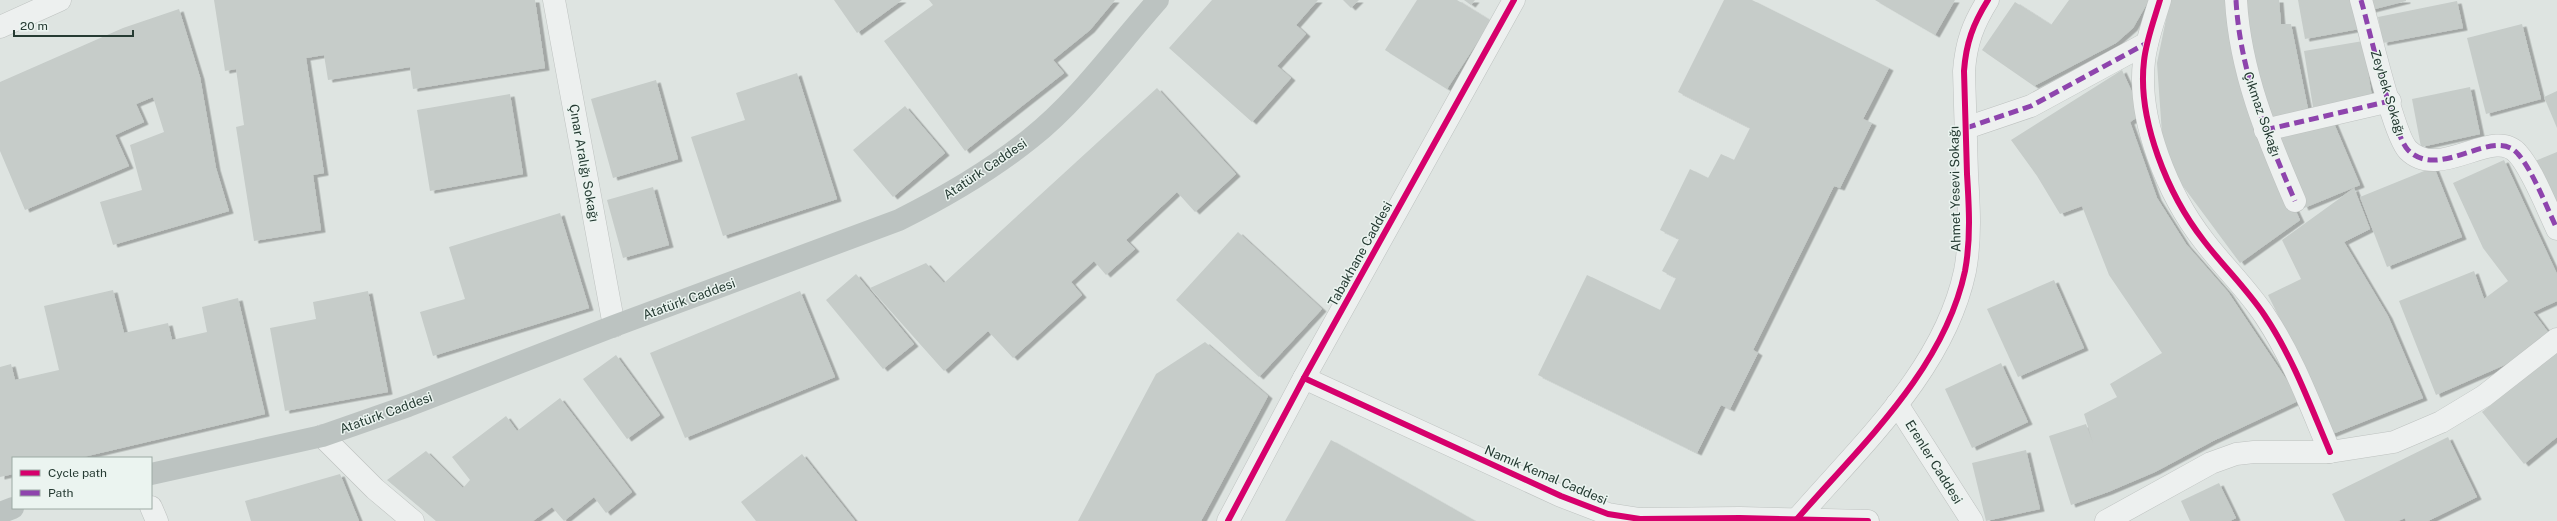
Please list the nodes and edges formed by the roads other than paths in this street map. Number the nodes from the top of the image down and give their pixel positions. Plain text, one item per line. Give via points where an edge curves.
1 (60, 0) edge
2 (554, 0) edge
3 (1158, 0) edge
4 (1514, 0) edge
5 (1988, 0) edge
6 (2160, 0) edge
7 (2236, 0) edge
8 (2361, 0) edge
9 (0, 27) edge
10 (2147, 43) junction
11 (2390, 101) junction
12 (1966, 128) junction
13 (2265, 130) junction
14 (2295, 201) dead end
15 (2557, 229) edge
16 (614, 326) junction
17 (2557, 339) edge
18 (1304, 378) junction
19 (1897, 404) junction
20 (322, 436) junction
21 (2330, 452) junction
22 (152, 474) edge
23 (12, 508) edge
24 (152, 509) edge
25 (0, 513) edge
26 (1794, 520) edge
27 (157, 521) edge
28 (412, 521) edge
29 (1228, 521) edge
30 (1868, 521) edge
31 (1972, 521) edge
32 (2106, 521) edge

1 - 9 street
2 - 16 street, Çınar Aralığı Sokağı
3 - 16 main road, Atatürk Caddesi via 1074,98 1032,138 942,198 899,220 835,246
4 - 18 street, Tabakhane Caddesi
5 - 12 street, Ahmet Yesevi Sokağı via 1966,46
6 - 10 street
7 - 13 street, Çıkmaz Sokağı via 2246,70
8 - 11 street, Zeybek Sokağı
10 - 12 street via 2031,106
10 - 21 street via 2143,83 2151,134 2162,169 2184,212 2203,240 2248,294 2278,338 2297,374
11 - 13 street
11 - 15 street, Zeybek Sokağı via 2401,139 2407,149 2415,156 2428,161 2492,146 2510,147 2526,166
12 - 19 street, Ahmet Yesevi Sokağı via 1969,239 1965,270 1946,328 1932,354
13 - 14 street, Çıkmaz Sokağı
16 - 20 main road, Atatürk Caddesi via 408,406
17 - 21 street via 2484,396 2441,422 2394,442
18 - 26 street, Namık Kemal Caddesi via 1561,496 1608,514 1640,519
18 - 29 street, Tabakhane Caddesi
19 - 26 street, Ahmet Yesevi Sokağı
19 - 31 street, Erenler Caddesi
20 - 22 main road, Atatürk Caddesi
20 - 28 street via 375,489
21 - 32 street via 2236,454 2211,463
23 - 25 main road
24 - 27 street
26 - 30 street, Namık Kemal Caddesi

